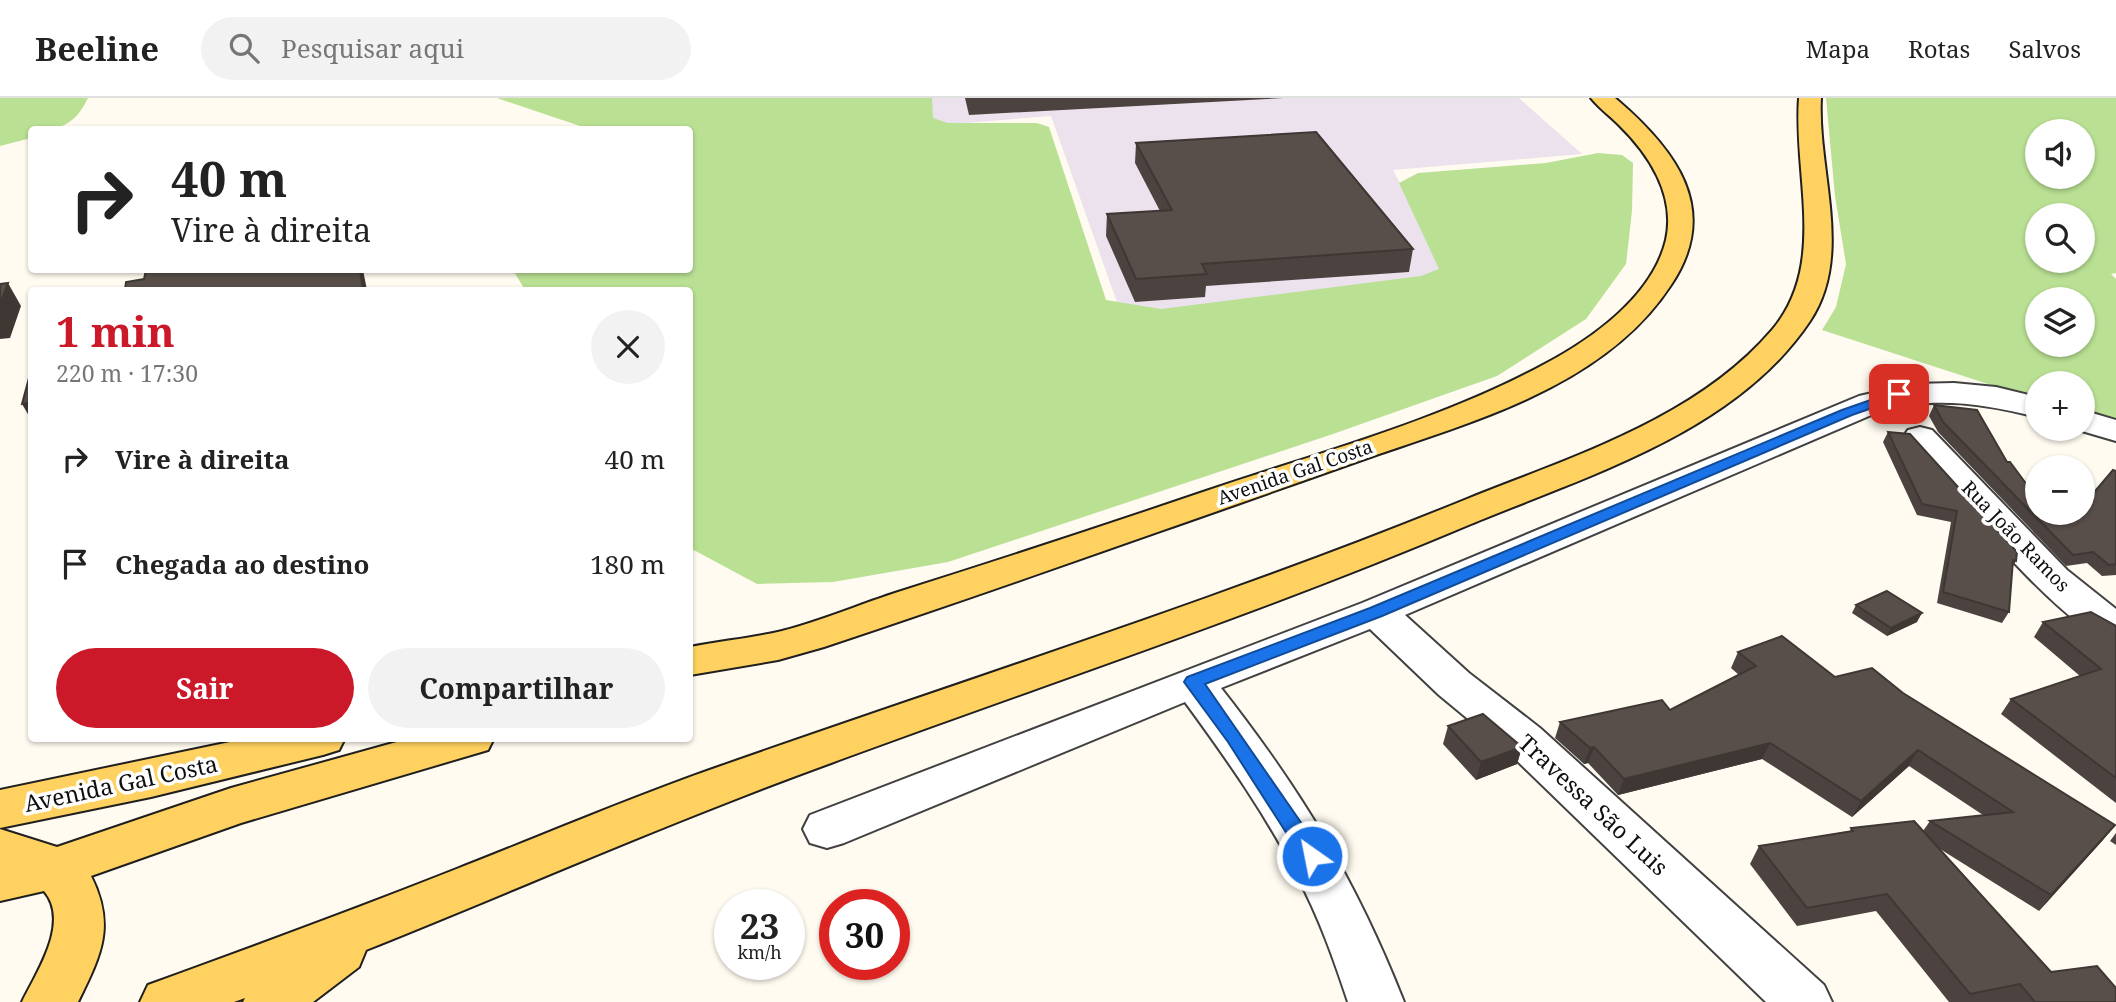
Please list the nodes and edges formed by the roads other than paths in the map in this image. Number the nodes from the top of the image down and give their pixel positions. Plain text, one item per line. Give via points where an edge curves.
1 (1602, 98) edge
2 (1810, 98) edge
3 (2025, 404) edge
4 (2095, 424) edge
5 (2116, 431) edge
6 (1920, 437) dead end
7 (1376, 612) junction
8 (2116, 631) edge
9 (780, 645) junction
10 (693, 660) edge
11 (693, 673) edge
12 (1193, 682) junction
13 (306, 742) edge
14 (458, 742) edge
15 (0, 809) edge
16 (827, 829) dead end
17 (0, 849) edge
18 (55, 869) junction
19 (0, 880) edge
20 (380, 921) junction
21 (50, 1002) edge
22 (168, 1002) edge
23 (271, 1002) edge
24 (1376, 1002) edge
25 (1804, 1002) edge

1 - 9 main road, Avenida Gal Costa via 1659,153 1679,198 1681,226 1671,262 1649,297 1616,329 1561,368 1455,417
2 - 20 main road via 1808,141 1820,257 1806,300 1784,335 1750,370 1705,402 1637,439 1381,550 714,787
3 - 7 street via 1977,394 1899,394
4 - 5 street
6 - 8 street, Rua João Ramos via 2053,579
7 - 12 street
7 - 25 street, Travessa São Luis via 1524,740
9 - 10 main road, Avenida Gal Costa
9 - 11 main road
12 - 16 street
12 - 24 street via 1312,856
13 - 15 main road, Avenida Gal Costa
14 - 18 main road via 231,807
17 - 18 main road
18 - 19 main road
18 - 21 main road via 77,896 79,927 72,961
20 - 22 main road
20 - 23 main road

